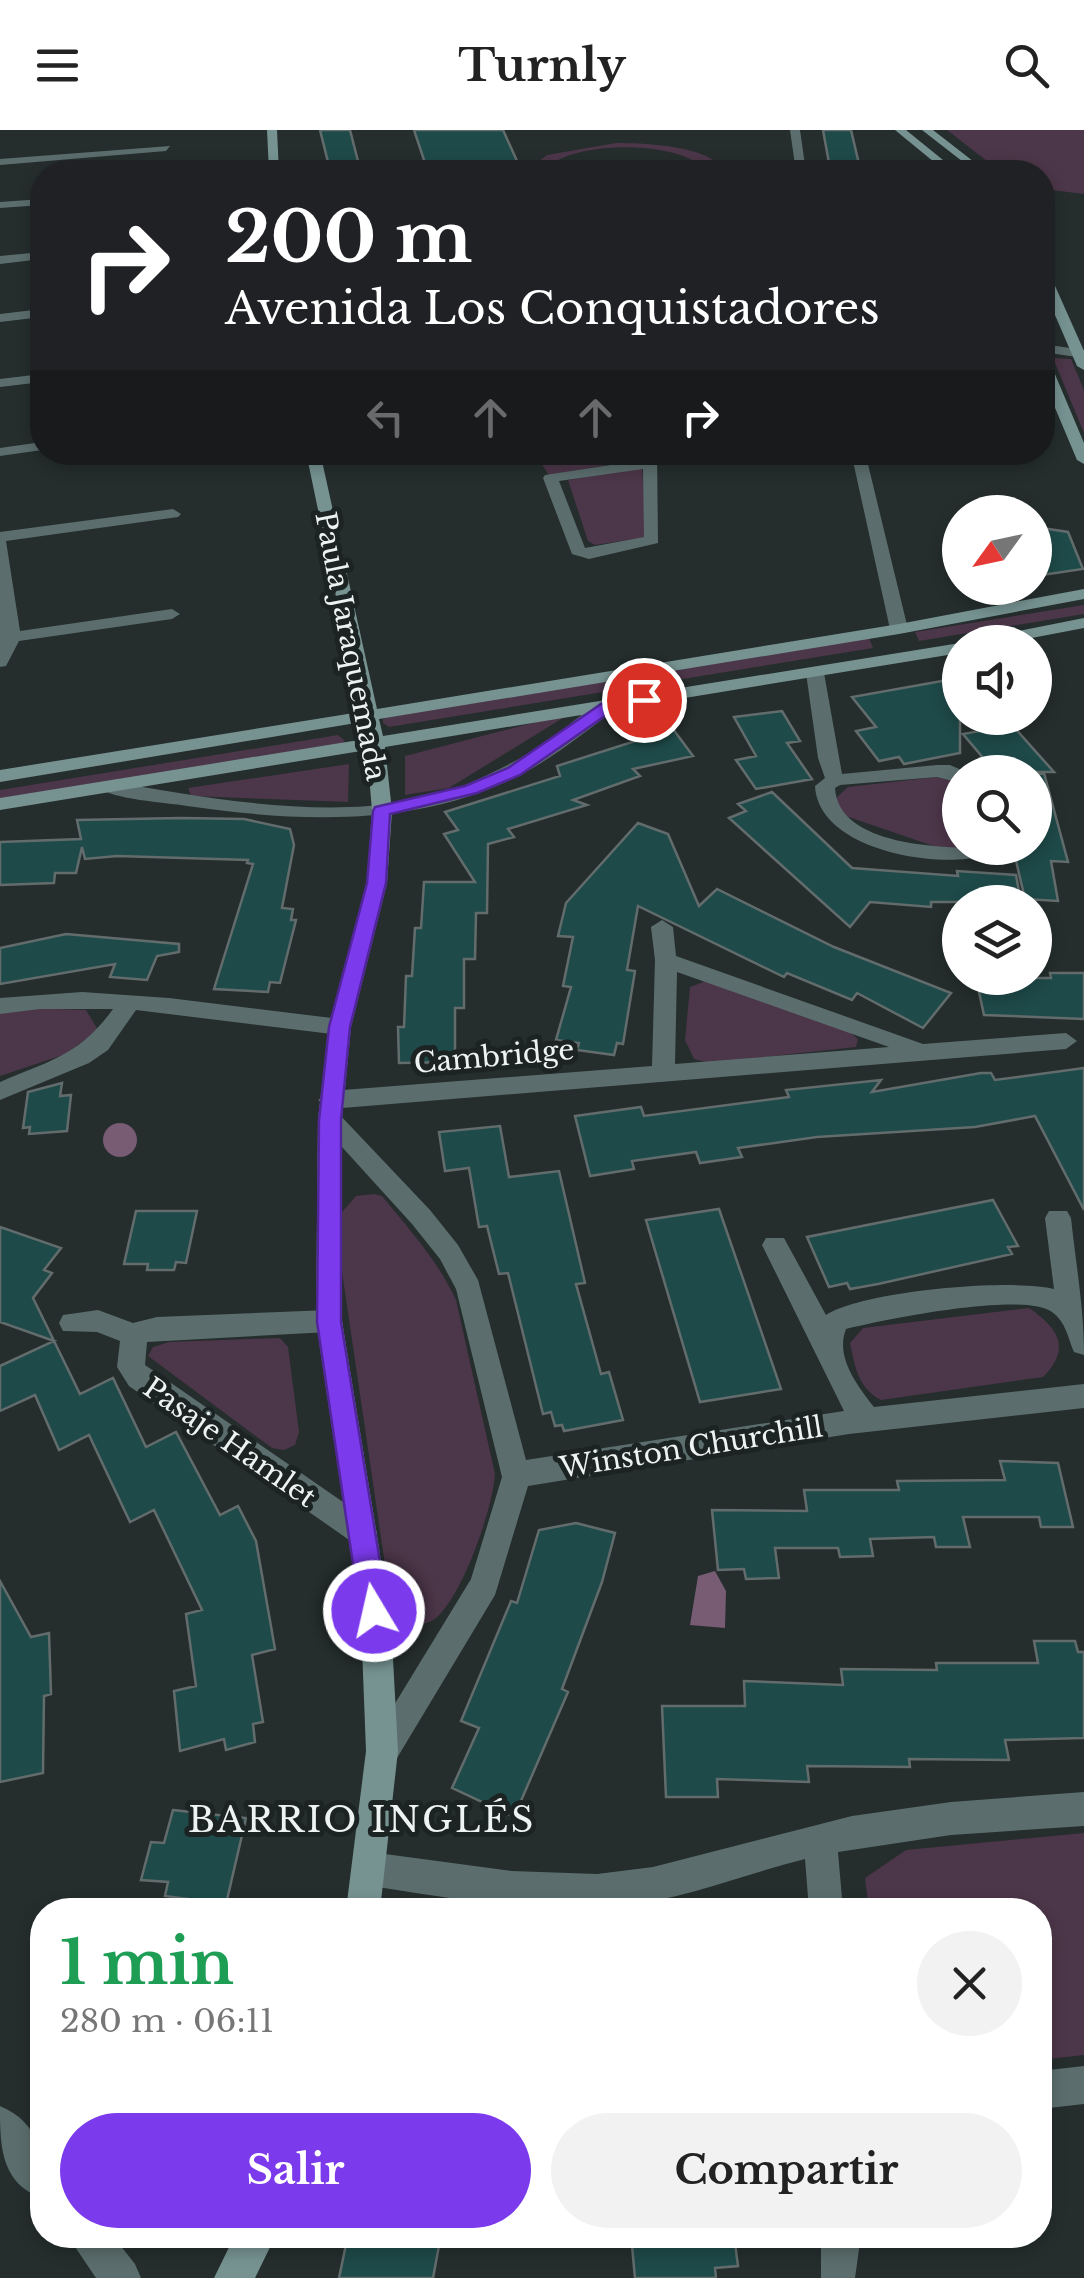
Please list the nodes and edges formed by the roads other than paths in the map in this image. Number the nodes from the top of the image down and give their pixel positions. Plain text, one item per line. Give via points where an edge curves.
1 (272, 130) edge
2 (794, 130) edge
3 (900, 130) edge
4 (927, 130) edge
5 (166, 148) dead end
6 (273, 160) edge
7 (798, 160) edge
8 (939, 160) edge
9 (966, 160) edge
10 (0, 162) edge
11 (30, 203) edge
12 (0, 205) edge
13 (30, 257) edge
14 (0, 260) edge
15 (1055, 306) edge
16 (30, 314) edge
17 (0, 318) edge
18 (1055, 351) edge
19 (1082, 358) edge
20 (30, 379) edge
21 (0, 382) edge
22 (1055, 391) edge
23 (30, 448) edge
24 (0, 452) edge
25 (1084, 460) edge
26 (317, 465) edge
27 (615, 465) edge
28 (650, 465) edge
29 (861, 465) edge
30 (173, 514) dead end
31 (0, 540) edge
32 (1084, 594) edge
33 (172, 614) dead end
34 (1084, 624) edge
35 (899, 630) junction
36 (1052, 630) edge
37 (6, 638) edge
38 (942, 652) edge
39 (912, 658) junction
40 (0, 662) edge
41 (815, 673) junction
42 (610, 705) junction
43 (369, 717) junction
44 (376, 746) junction
45 (942, 772) edge
46 (0, 776) edge
47 (834, 780) junction
48 (108, 787) junction
49 (0, 804) edge
50 (382, 811) junction
51 (942, 856) edge
52 (662, 927) dead end
53 (666, 960) junction
54 (129, 1004) junction
55 (0, 1006) edge
56 (340, 1027) junction
57 (1066, 1041) dead end
58 (922, 1050) junction
59 (664, 1073) junction
60 (0, 1091) edge
61 (330, 1110) junction
62 (1058, 1218) dead end
63 (775, 1245) dead end
64 (329, 1322) junction
65 (72, 1323) dead end
66 (1080, 1331) edge
67 (133, 1334) junction
68 (826, 1342) junction
69 (1084, 1371) edge
70 (1084, 1396) edge
71 (1047, 1400) junction
72 (868, 1420) junction
73 (515, 1475) junction
74 (362, 1532) junction
75 (382, 1751) junction
76 (1084, 1809) edge
77 (820, 1839) junction
78 (370, 1869) junction
79 (365, 1898) edge
80 (825, 1898) edge
81 (1084, 2085) edge
82 (1052, 2089) edge
83 (0, 2124) edge
84 (30, 2163) edge
85 (97, 2248) edge
86 (249, 2248) edge
87 (121, 2278) edge
88 (234, 2278) edge

1 - 6 street
2 - 7 street
3 - 8 street
4 - 9 street
5 - 10 street
11 - 12 street
13 - 14 street
15 - 19 street
16 - 17 street
18 - 19 street
20 - 21 street
22 - 25 street
23 - 24 street
26 - 43 street, Paula Jaraquemada
27 - 28 street via 550,478 578,551 652,540
29 - 35 street
30 - 31 street
31 - 37 street
32 - 35 street
33 - 37 street
34 - 36 street
35 - 39 street
35 - 43 street
37 - 40 street
38 - 39 street
39 - 41 street
41 - 42 street
41 - 47 street
42 - 44 street
42 - 50 street via 514,771 452,796
43 - 44 street, Paula Jaraquemada
43 - 46 street
44 - 48 street
44 - 50 street, Paula Jaraquemada
45 - 47 street
47 - 51 street via 822,800 844,826
48 - 49 street
48 - 50 street via 175,799
50 - 56 street, Paula Jaraquemada via 377,883
52 - 53 street
53 - 58 street, Cambridge
53 - 59 street
54 - 55 street via 69,999
54 - 56 street
54 - 60 street via 100,1044 81,1057
56 - 61 street, Paula Jaraquemada
57 - 58 street, Cambridge
58 - 59 street, Cambridge
59 - 61 street, Cambridge
61 - 64 street, Paula Jaraquemada
61 - 73 street via 450,1252 469,1288
62 - 66 street via 1064,1279
63 - 68 street, Winston Churchill
64 - 67 street, Pasaje Hamlet via 184,1324
64 - 74 street, Paula Jaraquemada
65 - 67 street, Pasaje Hamlet via 98,1321
66 - 68 street via 1053,1300 1016,1293 854,1315 837,1320
67 - 74 street, Pasaje Hamlet via 136,1356 130,1366 139,1378
68 - 72 street, Winston Churchill
69 - 71 street via 1069,1390
70 - 71 street, Winston Churchill
71 - 72 street, Winston Churchill
72 - 73 street, Winston Churchill
73 - 75 street via 484,1585
74 - 75 street, Paula Jaraquemada via 376,1622
75 - 78 street, Paula Jaraquemada
76 - 77 street via 974,1814
77 - 78 street via 601,1891 529,1890
77 - 80 street
78 - 79 street, Paula Jaraquemada
81 - 82 street
83 - 84 street
85 - 87 street
86 - 88 street

